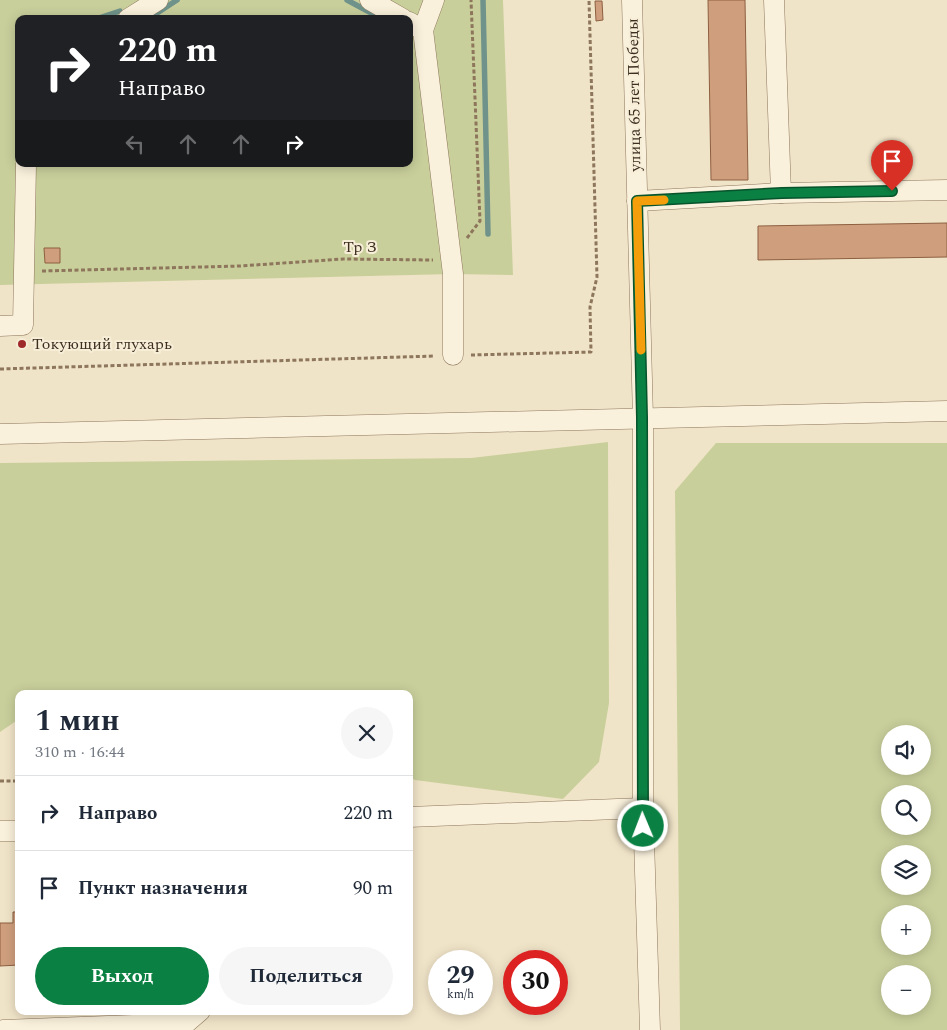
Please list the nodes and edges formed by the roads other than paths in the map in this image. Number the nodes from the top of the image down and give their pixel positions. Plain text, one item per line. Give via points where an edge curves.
1 (158, 0) edge
2 (370, 0) edge
3 (434, 0) edge
4 (632, 0) edge
5 (774, 0) edge
6 (134, 15) edge
7 (396, 15) edge
8 (416, 26) edge
9 (26, 167) edge
10 (947, 190) edge
11 (782, 193) junction
12 (637, 201) junction
13 (0, 326) edge
14 (453, 356) road end
15 (947, 411) edge
16 (642, 418) junction
17 (0, 434) edge
18 (643, 808) junction
19 (413, 817) edge
20 (15, 830) edge
21 (0, 831) edge
22 (195, 1015) edge
23 (3, 1030) edge
24 (650, 1030) edge

1 - 6 street
2 - 7 street
3 - 8 street
4 - 12 street, улица 65 лет Победы
5 - 11 street
8 - 14 street via 451,260
9 - 13 street via 23,325
10 - 11 street
11 - 12 street
12 - 16 street, улица 65 лет Победы
15 - 16 street
16 - 17 street
16 - 18 street, улица 65 лет Победы
18 - 19 street
18 - 24 street, улица 65 лет Победы
20 - 21 street
22 - 23 street via 186,1023

